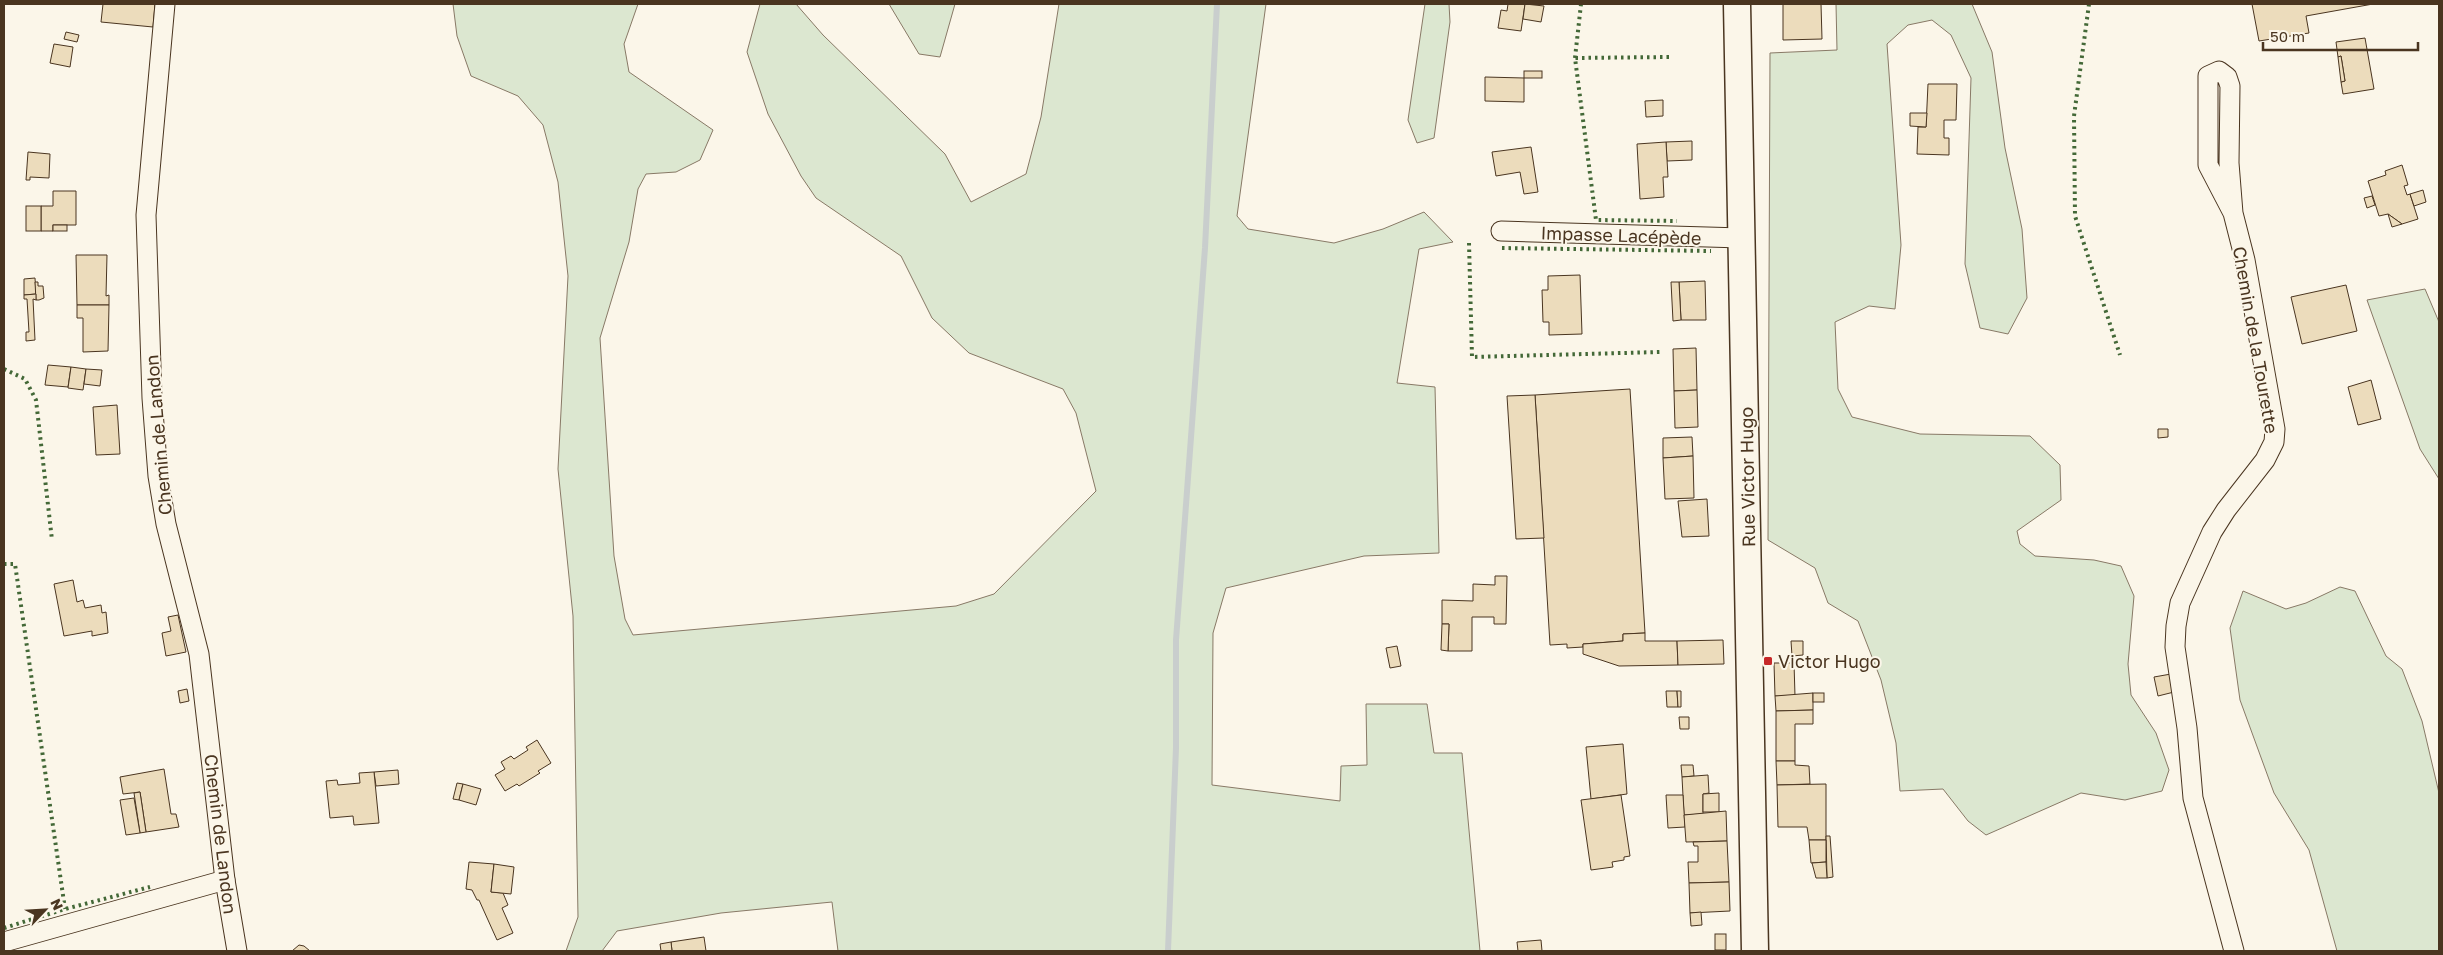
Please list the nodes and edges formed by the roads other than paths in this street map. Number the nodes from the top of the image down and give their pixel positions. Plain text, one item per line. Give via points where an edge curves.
1 (165, 4) edge
2 (1738, 4) edge
3 (2230, 86) dead end
4 (1501, 232) dead end
5 (1742, 238) junction
6 (226, 880) junction
7 (4, 942) edge
8 (237, 951) edge
9 (1755, 951) edge
10 (2234, 951) edge

1 - 6 street, Chemin de Landon via 146,214 152,398 158,476 166,524 199,654
2 - 5 main road, Rue Victor Hugo
3 - 10 street, Chemin de la Tourette via 2229,163 2233,213 2245,260 2275,428 2274,442 2265,460 2212,532 2180,603 2175,647 2188,728 2193,798
4 - 5 street, Impasse Lacépède
5 - 9 main road, Rue Victor Hugo
6 - 7 street
6 - 8 street, Chemin de Landon

